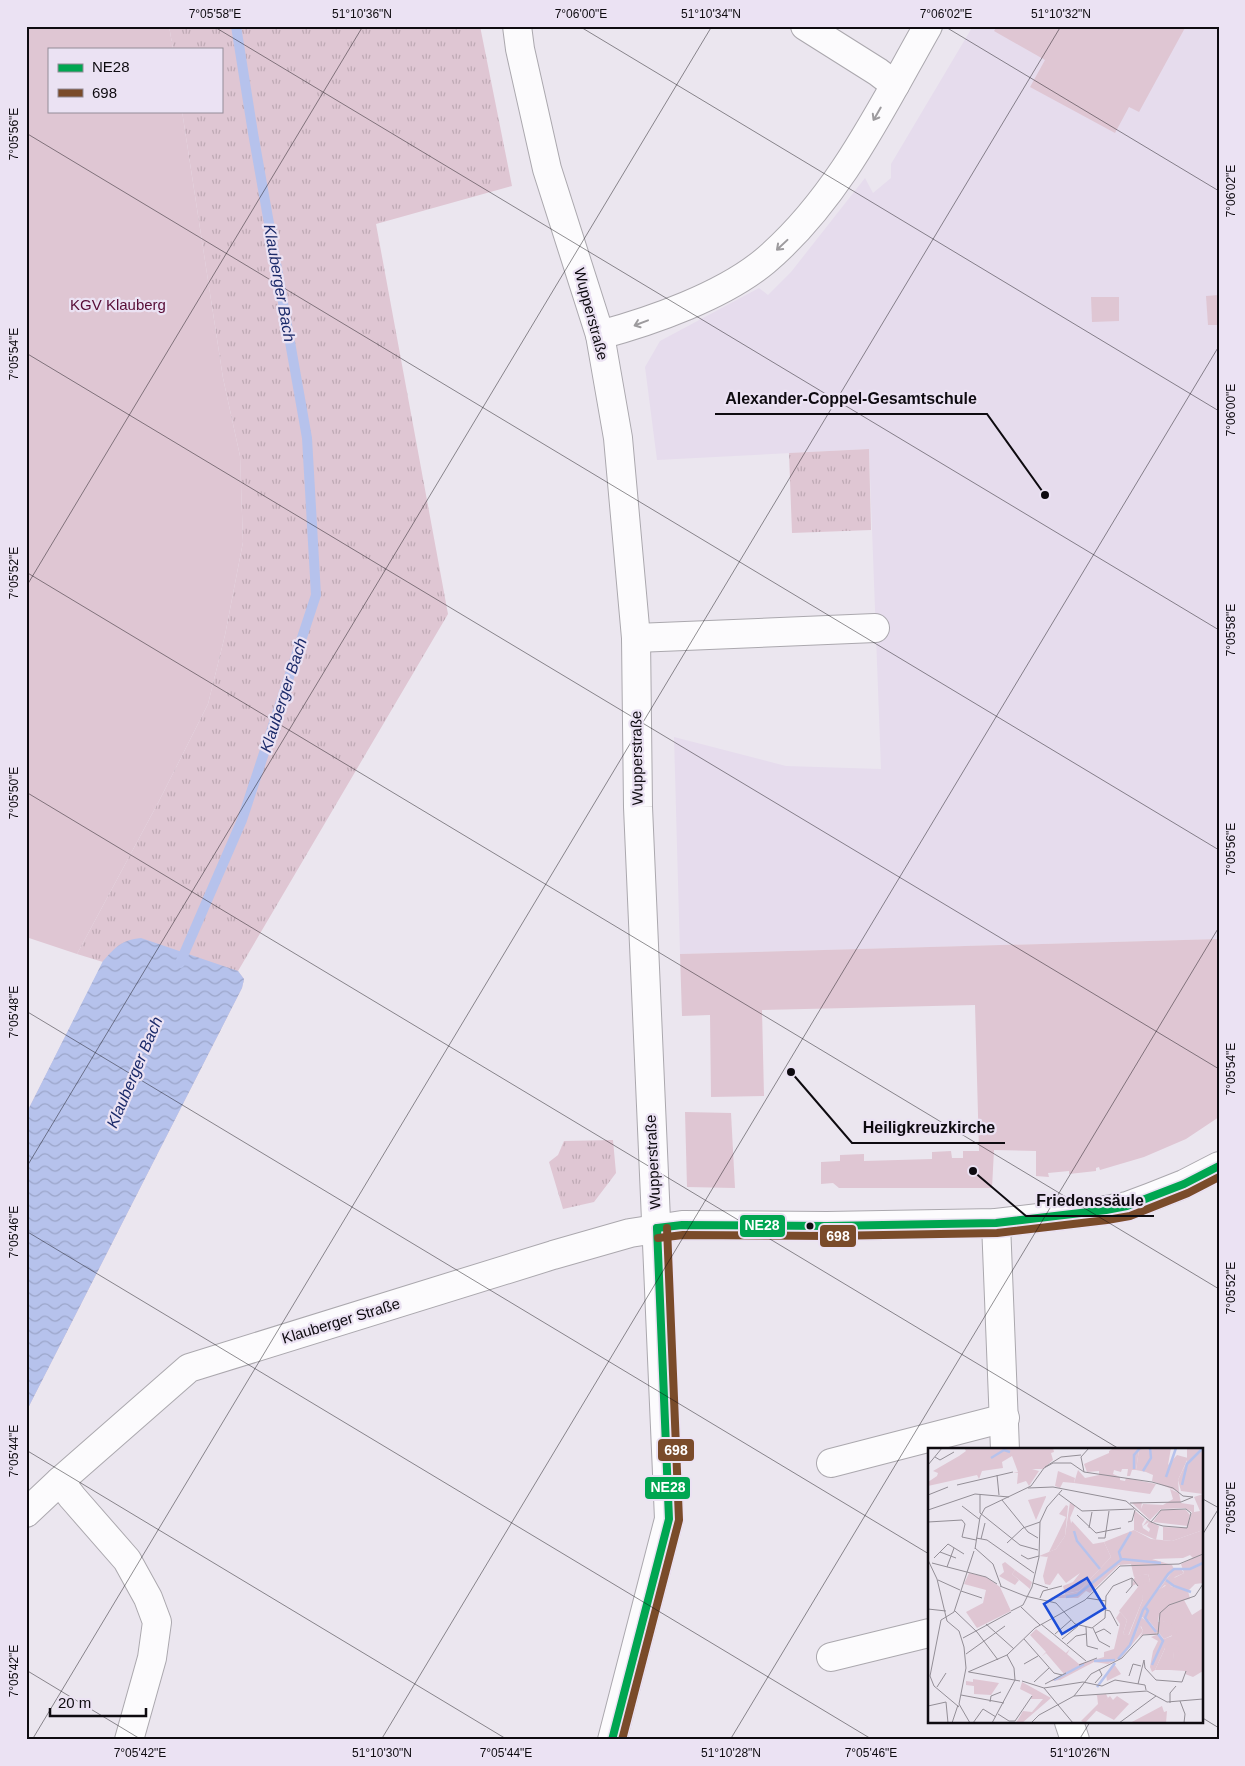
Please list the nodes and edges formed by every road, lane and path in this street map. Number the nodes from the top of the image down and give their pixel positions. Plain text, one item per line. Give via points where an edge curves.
1 (517, 26) edge
2 (805, 26) edge
3 (928, 26) edge
4 (894, 85) junction
5 (600, 335) junction
6 (875, 628) dead end
7 (636, 638) junction
8 (1219, 1166) edge
9 (996, 1224) junction
10 (657, 1228) junction
11 (1004, 1418) junction
12 (1005, 1448) edge
13 (831, 1463) dead end
14 (60, 1481) junction
15 (26, 1513) edge
16 (928, 1633) edge
17 (831, 1657) dead end
18 (1070, 1724) edge
19 (129, 1740) edge
20 (612, 1740) edge
21 (1075, 1740) edge

1 - 5 street, Wupperstraße via 547,169
2 - 4 street
3 - 4 street
4 -> 5 street via 827,194 764,262 685,306
5 - 7 street, Wupperstraße via 618,438
6 - 7 street
7 - 10 street, Wupperstraße via 638,807
8 - 9 street, Klauberger Straße via 1184,1184 1127,1206
9 - 10 street, Klauberger Straße via 682,1225
9 - 11 street
10 - 14 street, Klauberger Straße via 553,1255 189,1368
10 - 20 street, Wupperstraße via 669,1519
11 - 12 street
11 - 13 street
14 - 15 street, Klauberger Straße
14 - 19 street via 127,1560 157,1622 152,1658
16 - 17 street
18 - 21 street

